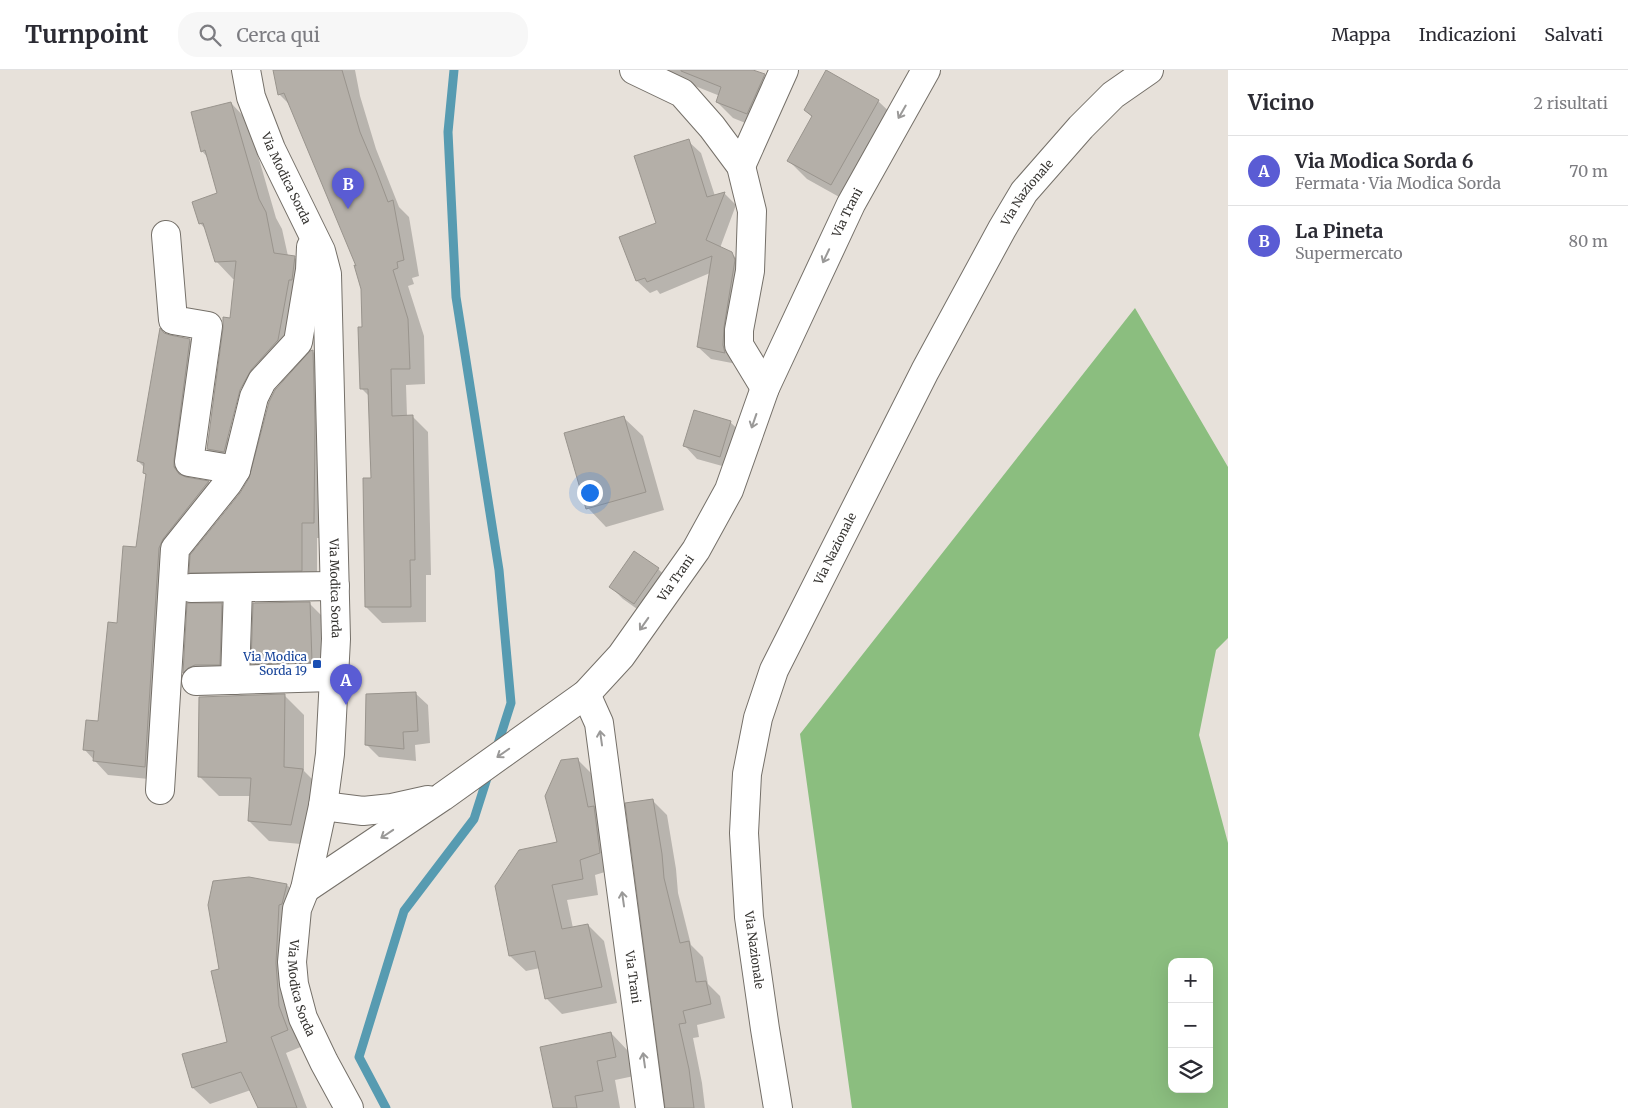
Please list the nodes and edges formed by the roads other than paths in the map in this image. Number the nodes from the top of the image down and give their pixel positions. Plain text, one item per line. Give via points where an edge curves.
1 (246, 70) edge
2 (634, 70) edge
3 (784, 70) edge
4 (926, 70) edge
5 (1149, 70) edge
6 (741, 166) junction
7 (311, 233) junction
8 (166, 235) dead end
9 (765, 388) junction
10 (236, 470) junction
11 (335, 586) junction
12 (191, 588) dead end
13 (238, 588) junction
14 (333, 678) junction
15 (235, 680) junction
16 (196, 681) dead end
17 (586, 694) junction
18 (160, 790) dead end
19 (442, 798) junction
20 (323, 806) junction
21 (305, 889) junction
22 (349, 1108) edge
23 (650, 1108) edge
24 (778, 1108) edge

1 - 7 street, Via Modica Sorda via 251,97 271,149
2 - 6 street via 682,93
3 - 6 street
4 -> 9 street, Via Trani via 850,204
5 - 24 street, Via Nazionale via 1113,95 1024,192 925,370 774,670 758,718 749,765 744,833 749,918
6 - 9 street via 752,211 750,271 738,330 739,345
7 - 10 street via 310,270 298,342 262,382 254,397
7 - 11 street, Via Modica Sorda via 321,251 327,274
8 - 10 street via 173,320 208,326 189,462
9 -> 17 street, Via Trani via 729,490 696,550 621,656
10 - 18 street via 175,549
11 - 13 street
11 - 14 street, Via Modica Sorda
12 - 13 street
13 - 15 street
14 - 15 street
14 - 20 street, Via Modica Sorda via 330,754
15 - 16 street
17 -> 19 street
23 -> 17 street, Via Trani via 599,723
19 - 20 street via 363,811
19 -> 21 street
20 - 21 street, Via Modica Sorda
21 - 22 street, Via Modica Sorda via 297,909 294,934 294,984 303,1018

